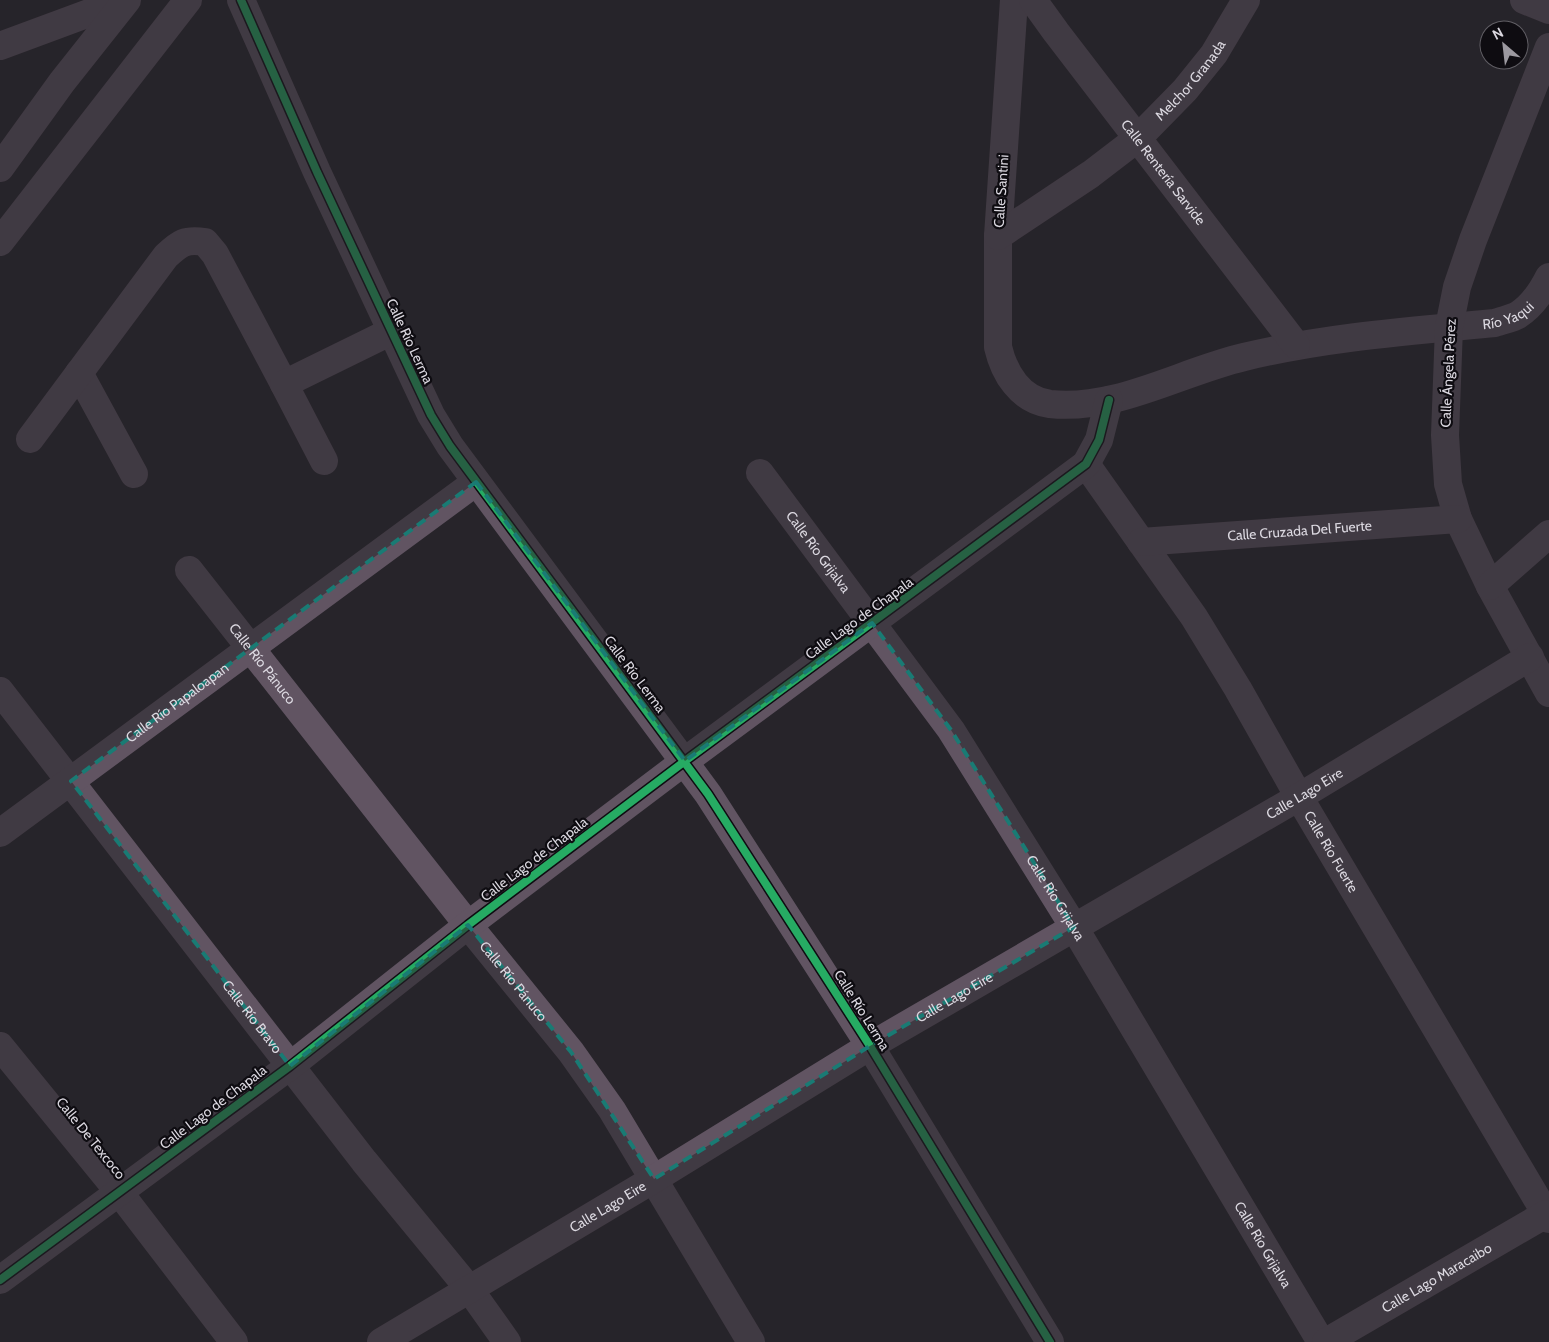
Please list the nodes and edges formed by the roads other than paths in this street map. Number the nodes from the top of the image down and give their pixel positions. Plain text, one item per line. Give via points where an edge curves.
1 (125, 0) edge
2 (188, 0) edge
3 (241, 0) edge
4 (1014, 0) edge
5 (1032, 0) edge
6 (1246, 0) edge
7 (1524, 0) edge
8 (1549, 10) edge
9 (0, 46) edge
10 (1549, 47) edge
11 (1138, 138) junction
12 (0, 168) edge
13 (998, 236) junction
14 (0, 242) edge
15 (1549, 277) edge
16 (1449, 327) junction
17 (392, 332) junction
18 (1296, 345) junction
19 (79, 373) junction
20 (1011, 380) joint
21 (284, 384) junction
22 (1109, 400) junction
23 (30, 439) dead end
24 (324, 461) dead end
25 (1086, 464) junction
26 (760, 473) dead end
27 (134, 474) dead end
28 (476, 482) junction
29 (1458, 519) junction
30 (1549, 534) edge
31 (1141, 542) junction
32 (189, 570) dead end
33 (1490, 586) junction
34 (872, 623) junction
35 (250, 649) junction
36 (1530, 657) junction
37 (0, 690) edge
38 (1549, 693) edge
39 (685, 761) junction
40 (70, 781) junction
41 (1299, 797) junction
42 (0, 834) edge
43 (468, 925) junction
44 (1074, 927) junction
45 (0, 1046) edge
46 (870, 1046) junction
47 (290, 1066) junction
48 (654, 1179) junction
49 (119, 1192) junction
50 (1547, 1217) edge
51 (0, 1280) edge
52 (470, 1290) junction
53 (234, 1342) edge
54 (381, 1342) edge
55 (506, 1342) edge
56 (751, 1342) edge
57 (1050, 1342) edge
58 (1321, 1342) edge
59 (1326, 1342) edge

1 - 9 street
1 - 12 street
2 - 14 street
3 - 17 street, Calle Río Lerma
4 - 13 street, Calle Santini
5 - 11 street, Calle Rentería Sarvide
6 - 11 street, Melchor Granada via 1214,54 1185,90
7 - 8 street
10 - 16 street, Calle Ángela Pérez via 1473,240 1457,287
11 - 13 street, Melchor Granada via 1091,174
11 - 18 street, Calle Rentería Sarvide
13 - 20 street, Calle Santini via 998,347
15 - 16 street, Río Yaqui via 1530,304 1517,315 1494,323
16 - 18 street, Río Yaqui
16 - 29 street, Calle Ángela Pérez via 1445,435 1448,484
17 - 21 street
17 - 28 street, Calle Río Lerma via 431,415
18 - 22 street, Río Yaqui via 1241,357
19 - 21 street via 166,256 176,246 191,240 205,242 216,254
19 - 23 street
19 - 27 street
20 - 22 street, Río Yaqui via 1022,392 1049,404
21 - 24 street
22 - 25 street via 1099,440
25 - 31 street, Calle Río Fuerte
25 - 34 street, Calle Lago de Chapala
26 - 34 street, Calle Río Grijalva
28 - 35 street, Calle Río Papaloapan
28 - 39 street, Calle Río Lerma
29 - 31 street, Calle Cruzada Del Fuerte
29 - 33 street, Calle Ángela Pérez
30 - 33 street
31 - 41 street, Calle Río Fuerte via 1234,681
32 - 35 street, Calle Río Pánuco
33 - 36 street, Calle Ángela Pérez
34 - 39 street, Calle Lago de Chapala
34 - 44 street, Calle Río Grijalva via 951,730
35 - 40 street, Calle Río Papaloapan
35 - 43 street, Calle Río Pánuco
36 - 38 street, Calle Ángela Pérez
36 - 41 street, Calle Lago Eire
37 - 40 street, Calle Río Bravo
39 - 43 street, Calle Lago de Chapala
39 - 46 street, Calle Río Lerma
40 - 42 street, Calle Río Papaloapan
40 - 47 street, Calle Río Bravo
41 - 44 street, Calle Lago Eire
41 - 50 street, Calle Río Fuerte
43 - 47 street, Calle Lago de Chapala
43 - 48 street, Calle Río Pánuco via 571,1052 612,1110
44 - 46 street, Calle Lago Eire
44 - 58 street, Calle Río Grijalva
45 - 49 street, Calle De Texcoco
46 - 48 street, Calle Lago Eire
46 - 57 street, Calle Río Lerma
47 - 49 street, Calle Lago de Chapala
47 - 52 street, Calle Río Bravo
48 - 52 street, Calle Lago Eire
48 - 56 street, Calle Río Pánuco
49 - 51 street, Calle Lago de Chapala
49 - 53 street, Calle De Texcoco
50 - 59 street, Calle Lago Maracaibo
52 - 54 street, Calle Lago Eire
52 - 55 street, Calle Río Bravo

